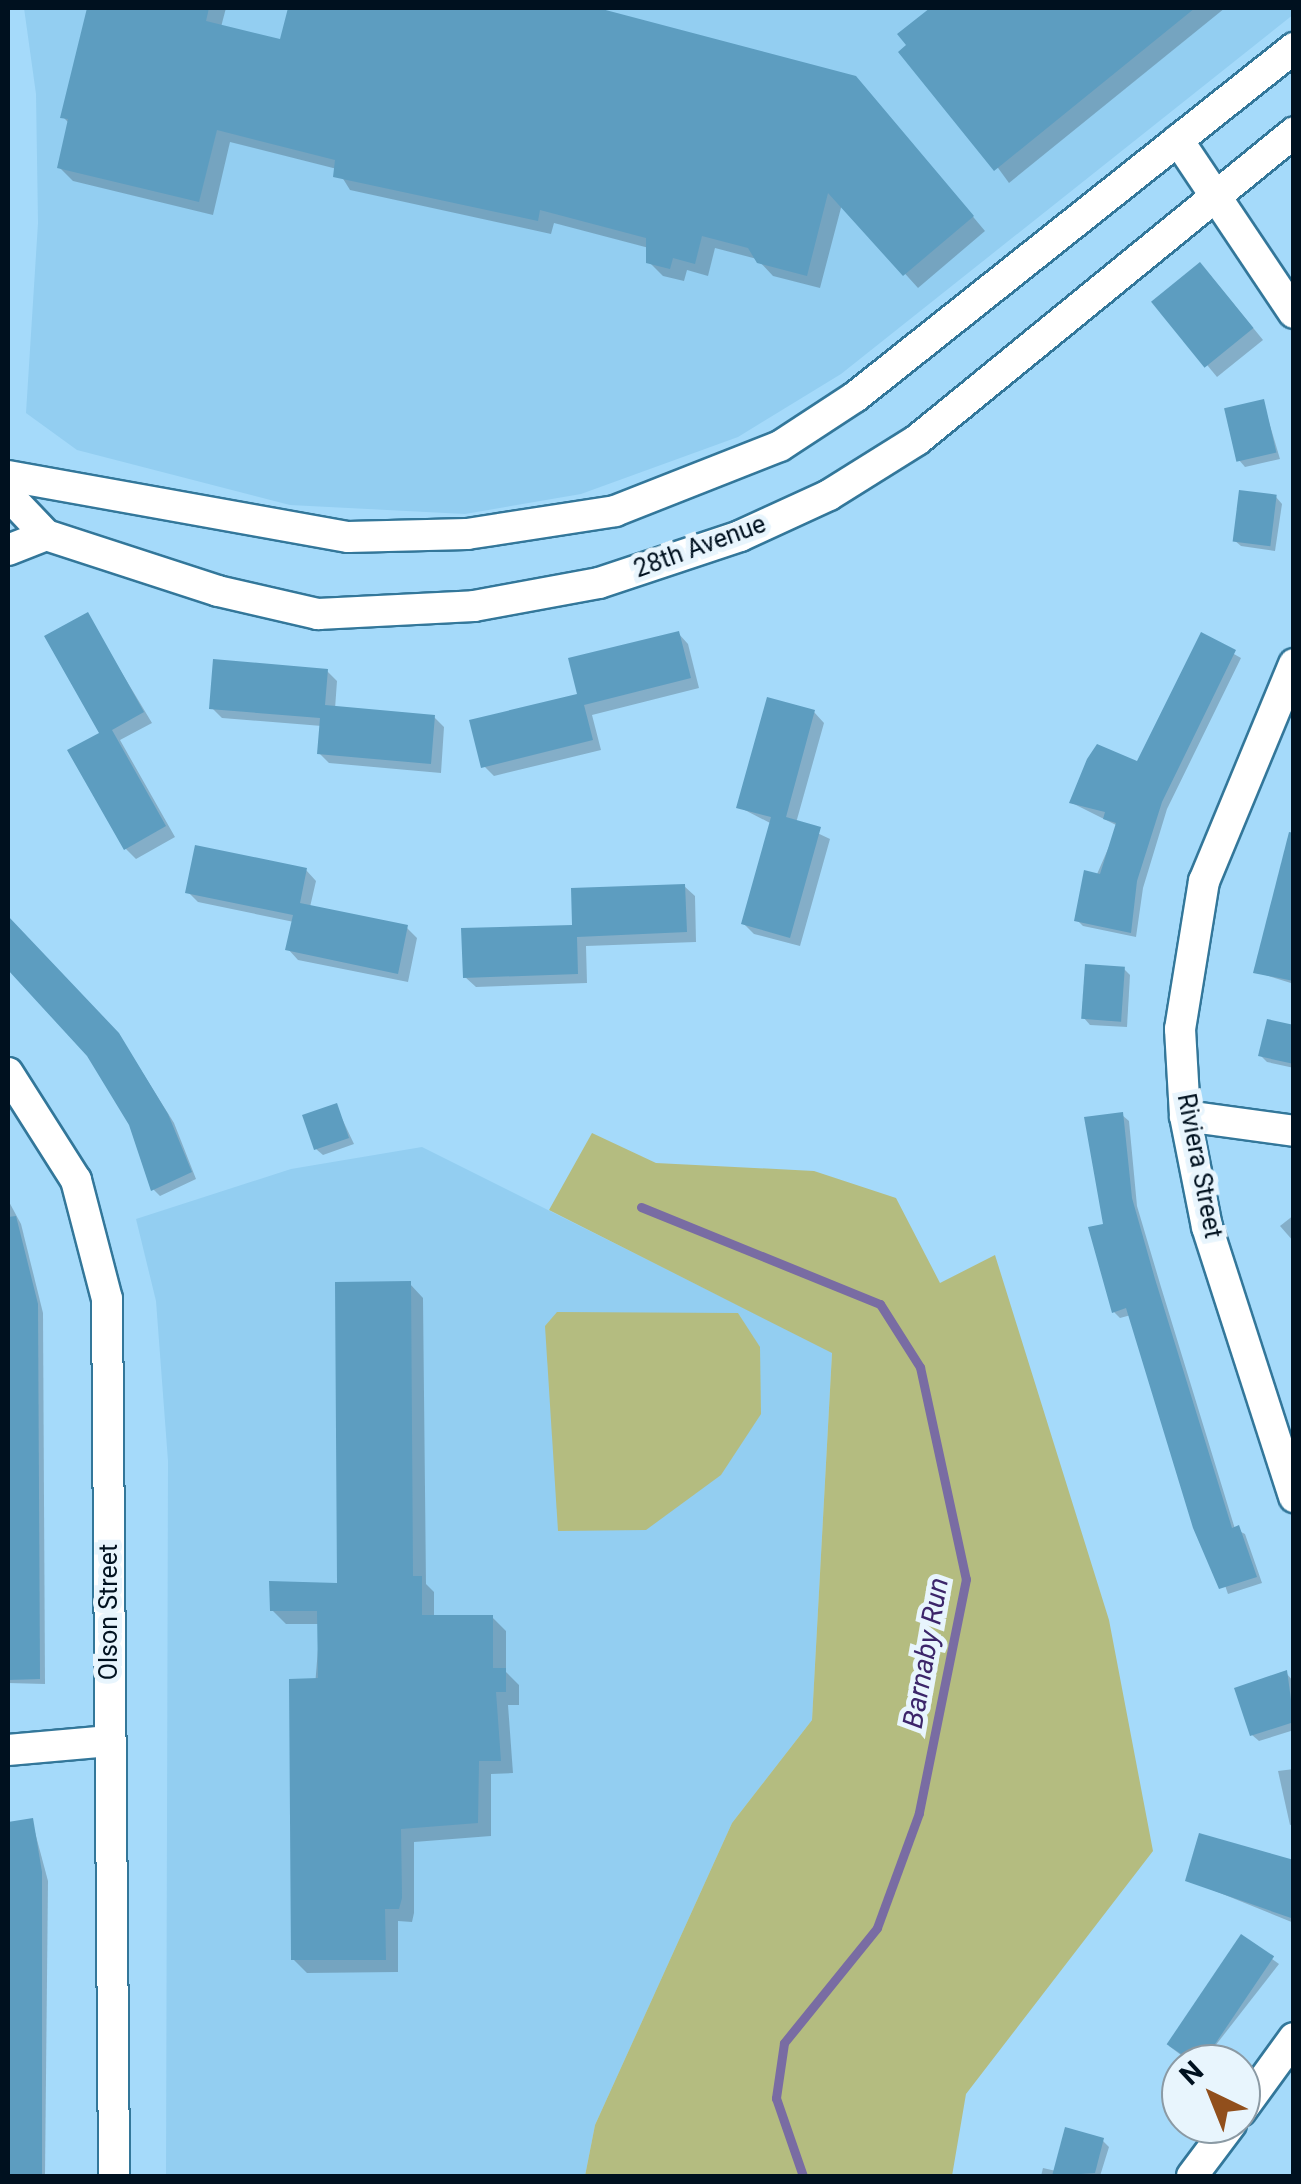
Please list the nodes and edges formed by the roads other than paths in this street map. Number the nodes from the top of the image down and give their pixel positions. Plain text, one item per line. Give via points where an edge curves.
1 (1294, 48) edge
2 (1294, 132) edge
3 (1178, 140) junction
4 (1218, 195) junction
5 (1294, 313) edge
6 (8, 476) edge
7 (8, 496) edge
8 (46, 535) junction
9 (8, 550) edge
10 (1294, 664) edge
11 (8, 1073) edge
12 (1185, 1116) junction
13 (1294, 1131) edge
14 (1294, 1496) edge
15 (109, 1741) junction
16 (8, 1750) edge
17 (1294, 2038) edge
18 (1261, 2083) edge
19 (1216, 2144) edge
20 (114, 2176) edge
21 (1192, 2176) edge

1 - 3 street
2 - 4 street, 28th Avenue
3 - 4 street
3 - 6 street via 855,397 780,446 615,511 467,534 348,536
4 - 5 street
4 - 8 street, 28th Avenue via 917,440 829,494 740,536 600,583 474,606 318,614 199,586
7 - 8 street, 28th Avenue
8 - 9 street
10 - 12 street, Riviera Street via 1204,881 1180,1029
11 - 15 street, Olson Street via 76,1180 107,1299
12 - 13 street
12 - 14 street, Riviera Street via 1206,1227
15 - 16 street
15 - 20 street, Olson Street
17 - 18 street
19 - 21 street

